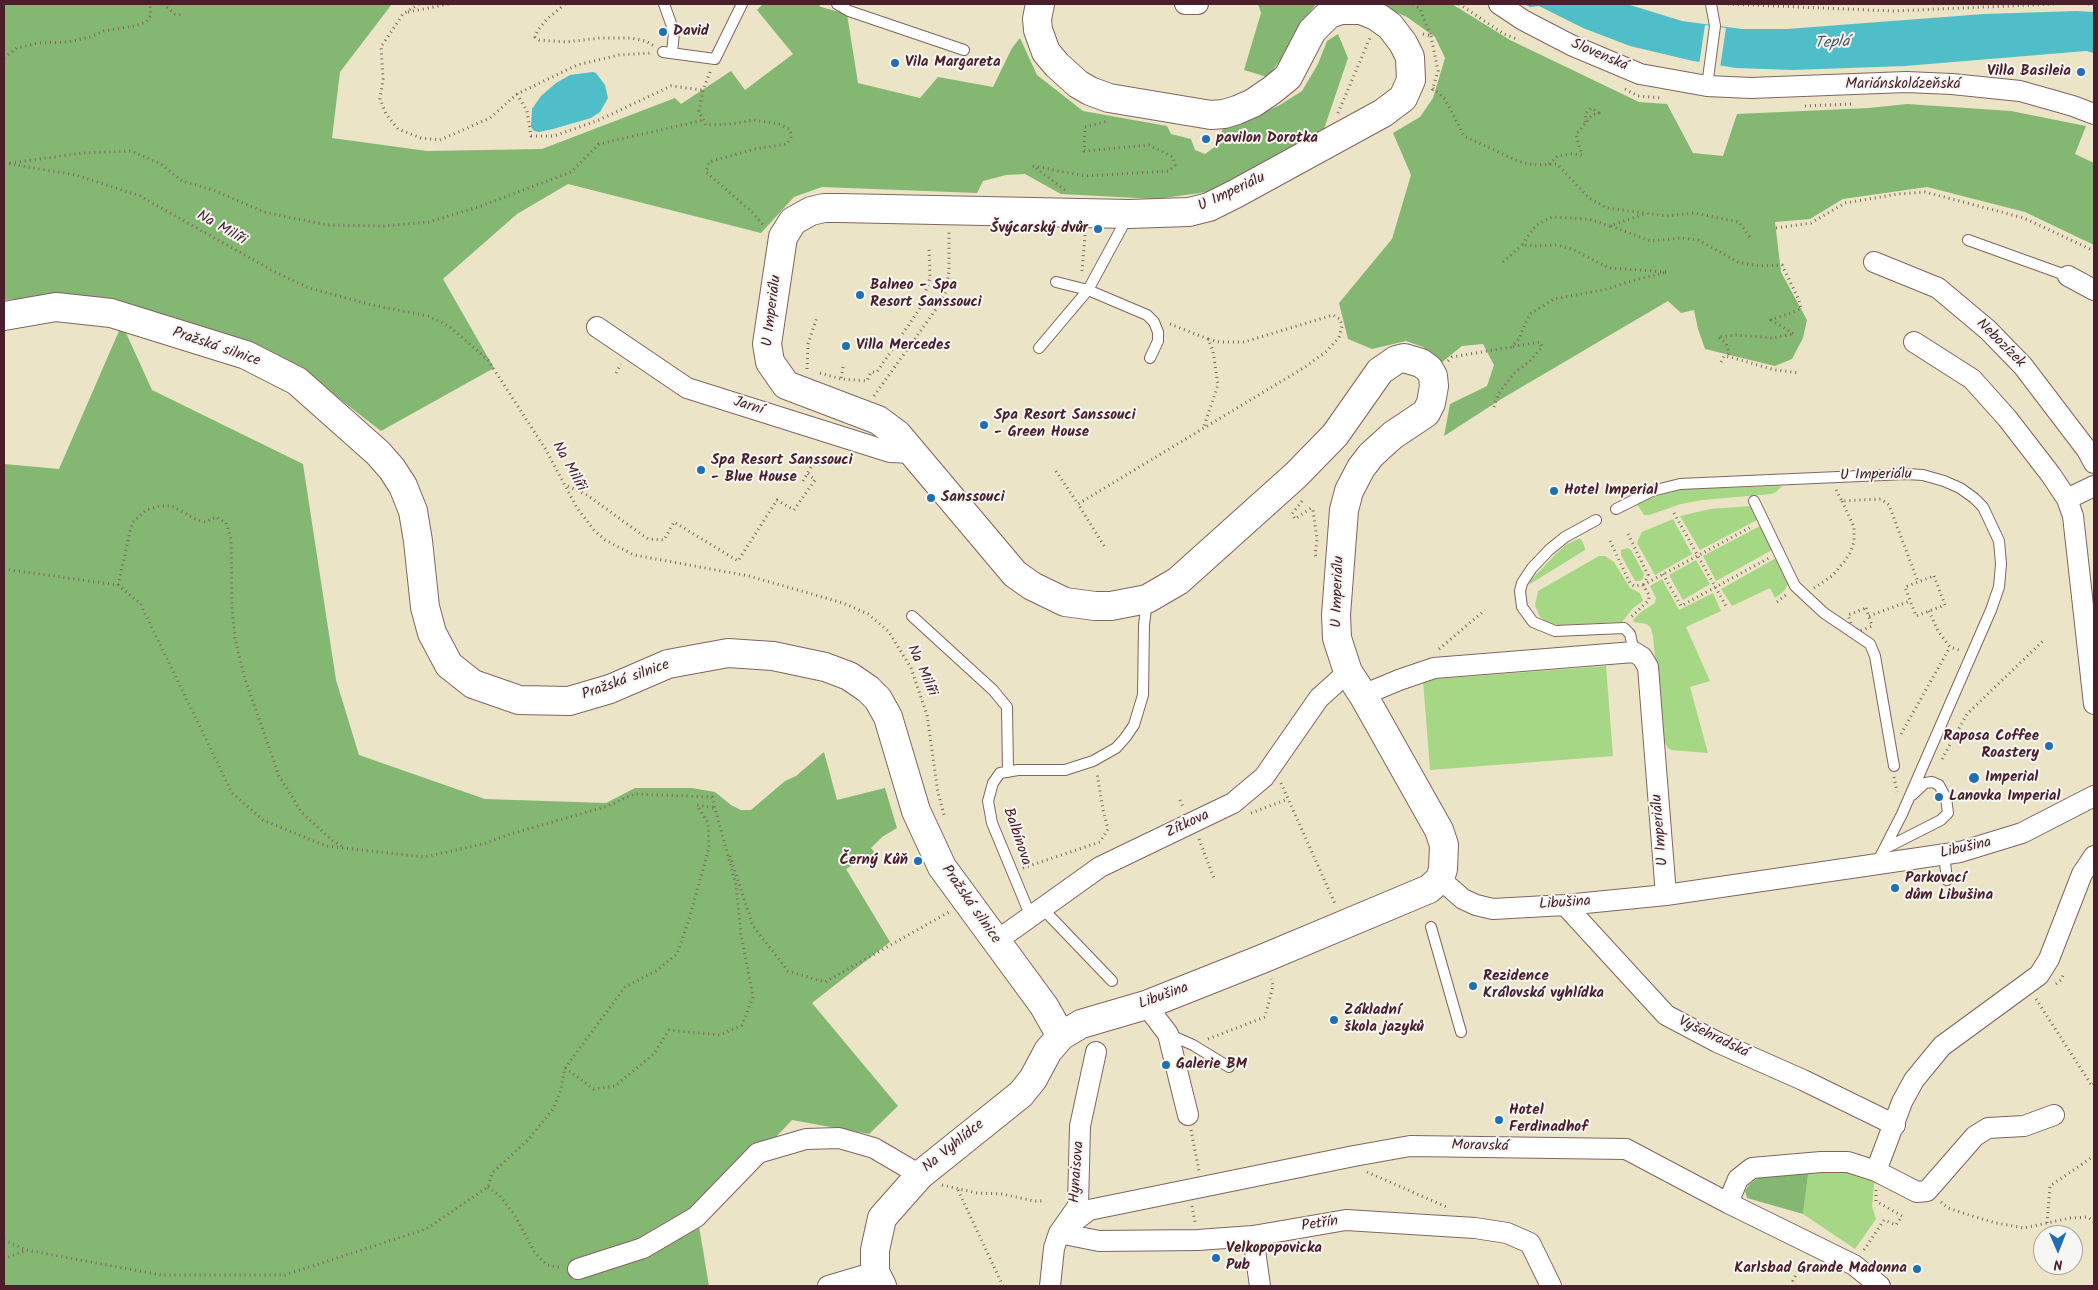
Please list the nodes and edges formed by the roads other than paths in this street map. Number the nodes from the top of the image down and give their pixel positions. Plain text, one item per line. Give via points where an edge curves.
1 (664, 4) edge
2 (742, 4) edge
3 (837, 4) edge
4 (1040, 4) edge
5 (1184, 4) edge
6 (1198, 4) edge
7 (1499, 4) edge
8 (1711, 4) edge
9 (964, 50) dead end
10 (1708, 78) junction
11 (2094, 114) edge
12 (1129, 214) junction
13 (1968, 240) dead end
14 (1874, 262) dead end
15 (2068, 276) joint
16 (1056, 282) dead end
17 (1085, 289) junction
18 (2094, 290) edge
19 (4, 316) edge
20 (597, 327) dead end
21 (1914, 342) dead end
22 (1038, 348) dead end
23 (1150, 358) dead end
24 (914, 452) junction
25 (2094, 463) edge
26 (2094, 486) edge
27 (2067, 499) junction
28 (1754, 501) dead end
29 (1616, 509) dead end
30 (1596, 520) dead end
31 (1147, 599) junction
32 (912, 616) dead end
33 (1634, 652) junction
34 (1348, 672) junction
35 (1363, 695) junction
36 (2094, 704) edge
37 (1894, 766) dead end
38 (1008, 772) junction
39 (2094, 796) edge
40 (1909, 797) junction
41 (1944, 854) junction
42 (2094, 856) edge
43 (1880, 857) junction
44 (1440, 879) junction
45 (1947, 880) dead end
46 (1666, 895) junction
47 (1565, 905) junction
48 (1042, 909) junction
49 (1431, 927) dead end
50 (996, 942) junction
51 (1112, 981) dead end
52 (1146, 1005) junction
53 (1461, 1032) dead end
54 (1168, 1034) junction
55 (1061, 1036) junction
56 (1096, 1052) dead end
57 (1229, 1067) dead end
58 (1188, 1115) road end
59 (2054, 1115) dead end
60 (1895, 1125) junction
61 (1876, 1171) junction
62 (932, 1180) junction
63 (1728, 1203) junction
64 (1060, 1233) junction
65 (1253, 1236) junction
66 (578, 1269) road end
67 (878, 1279) edge
68 (828, 1286) edge
69 (1050, 1286) edge
70 (1260, 1286) edge
71 (1551, 1286) edge
72 (1880, 1286) edge

1 - 2 lane via 674,32 668,53 714,60
3 - 9 lane
4 - 12 street, U Imperiálu via 1038,30 1046,52 1078,84 1109,98 1211,115 1237,110 1253,103 1288,77 1312,31 1329,14 1341,10 1361,10 1390,26 1403,43 1422,84 1395,106 1209,207 1170,214
5 - 6 street
7 - 10 street, Slovenská via 1571,44 1640,74
8 - 10 lane via 1715,26
10 - 11 street, Mariánskolázeňská via 1751,88 1906,82 1952,84 2020,91
12 - 17 lane
12 - 24 street, U Imperiálu via 824,208 793,221 783,237 767,344 770,362 786,385 878,420
13 - 15 lane
14 - 25 street, Nebozízek via 1938,288 1988,330 2023,366
15 - 18 street
16 - 17 lane
17 - 22 lane
17 - 23 lane via 1148,315 1158,332 1158,342
19 - 50 street, Pražská silnice via 56,307 111,313 246,355 298,381 378,452 403,486 413,511 425,607 432,633 449,665 473,684 519,700 569,701 610,689 668,664 728,653 772,656 849,676 868,689 888,718 916,811 942,867
20 - 24 street, Jarní via 686,388 890,452
21 - 27 street via 1972,379 2007,418
24 - 31 street, U Imperiálu via 1015,574 1032,586 1079,605 1111,606
26 - 27 street
27 - 36 street via 2073,516
28 - 37 lane via 1794,586 1824,613 1870,644 1875,656
29 - 40 lane, U Imperiálu via 1652,491 1680,484 1923,475 1960,488 1983,508 1999,541 2001,576 1991,610
30 - 33 lane, U Imperiálu via 1565,538 1532,568 1522,583 1522,607 1533,622 1555,631 1624,628 1630,634
31 - 34 street, U Imperiálu via 1178,581 1296,475 1335,435 1380,371 1396,360 1421,363 1433,376 1431,403 1426,413 1393,435 1371,455 1355,480 1344,510 1336,615 1337,638
31 - 38 lane via 1143,695 1134,725 1125,738 1100,758 1065,770
32 - 38 lane via 993,690 1007,707
33 - 35 street via 1434,668
33 - 46 street, U Imperiálu via 1648,667
34 - 35 street, U Imperiálu
34 - 48 street, Zítkova via 1319,698 1264,776 1233,804 1100,867
35 - 44 street, U Imperiálu via 1439,830 1445,858
38 - 48 lane, Balbínova via 1000,773 993,783 988,801 992,823
39 - 41 street, Libušina via 2022,834
40 - 43 lane, U Imperiálu
40 - 43 lane via 1925,783 1932,782 1944,791 1948,813
41 - 43 street, Libušina
41 - 45 lane
42 - 60 street via 2082,874 2049,959 2039,975 1942,1046 1914,1080
43 - 46 street, Libušina
44 - 47 street, Libušina via 1463,899 1493,909
44 - 52 street, Libušina via 1429,889
46 - 47 street, Libušina
47 - 60 street, Vyšehradská via 1666,1015
48 - 50 street, Zítkova
48 - 51 lane
49 - 53 lane
50 - 55 street, Pražská silnice via 1044,1006
52 - 54 street
52 - 55 street, Libušina via 1082,1024
54 - 57 lane
54 - 58 street
55 - 62 street, Na Vyhlídce via 1021,1094
56 - 64 street, Hynaisova via 1080,1126 1078,1206
59 - 61 street via 2024,1126 1988,1128 1975,1136 1927,1191 1917,1192
60 - 61 street
61 - 63 street via 1848,1162 1752,1168 1738,1179
62 - 66 street via 874,1148 838,1138 806,1139 758,1153 696,1217 643,1248
62 - 67 street, Na Vyhlídce via 882,1218 875,1250
63 - 64 street, Moravská via 1626,1150 1410,1146 1089,1210
63 - 72 street, Moravská via 1854,1265
64 - 65 street, Petřín via 1099,1241
64 - 69 street, Hynaisova via 1054,1248
65 - 70 street
65 - 71 street, Petřín via 1346,1220 1507,1233 1530,1243
67 - 68 street, Na Vyhlídce

